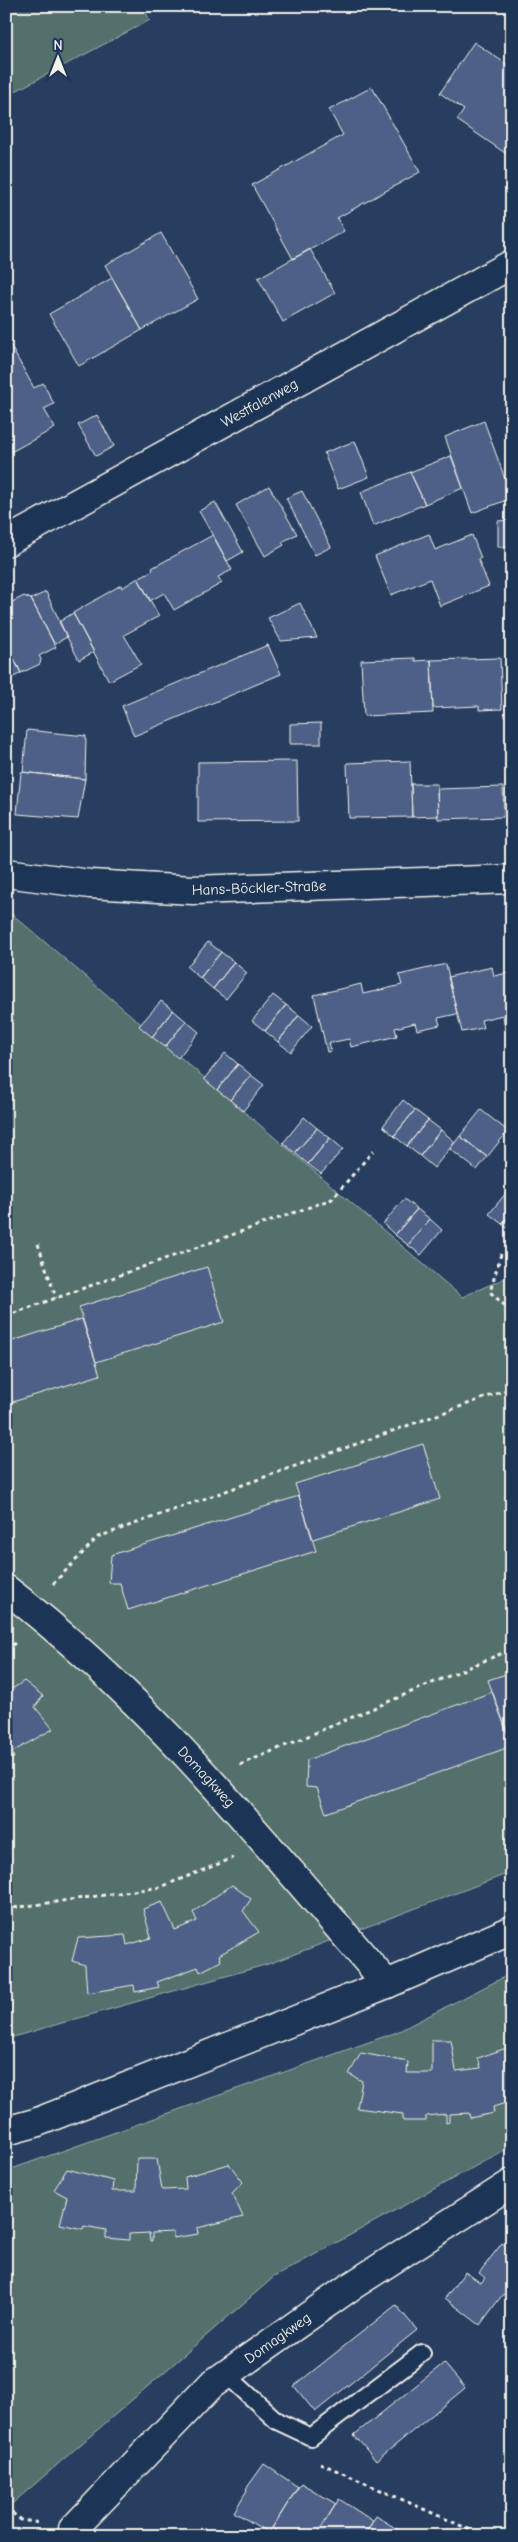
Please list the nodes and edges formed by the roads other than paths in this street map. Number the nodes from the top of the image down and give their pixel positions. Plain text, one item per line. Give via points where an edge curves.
1 (512, 264) edge
2 (6, 542) edge
3 (6, 873) edge
4 (512, 879) edge
5 (6, 1589) edge
6 (512, 1930) edge
7 (387, 1984) junction
8 (6, 2131) edge
9 (512, 2183) edge
10 (422, 2353) dead end
11 (226, 2374) junction
12 (74, 2532) edge

1 - 2 street, Westfalenweg
3 - 4 street, Hans-Böckler-Straße via 90,884 193,890
5 - 7 street, Domagkweg via 140,1707 210,1778
6 - 7 street
7 - 8 street
9 - 11 street, Domagkweg via 350,2287
10 - 11 lane via 311,2437 277,2420
11 - 12 street, Domagkweg via 211,2385

